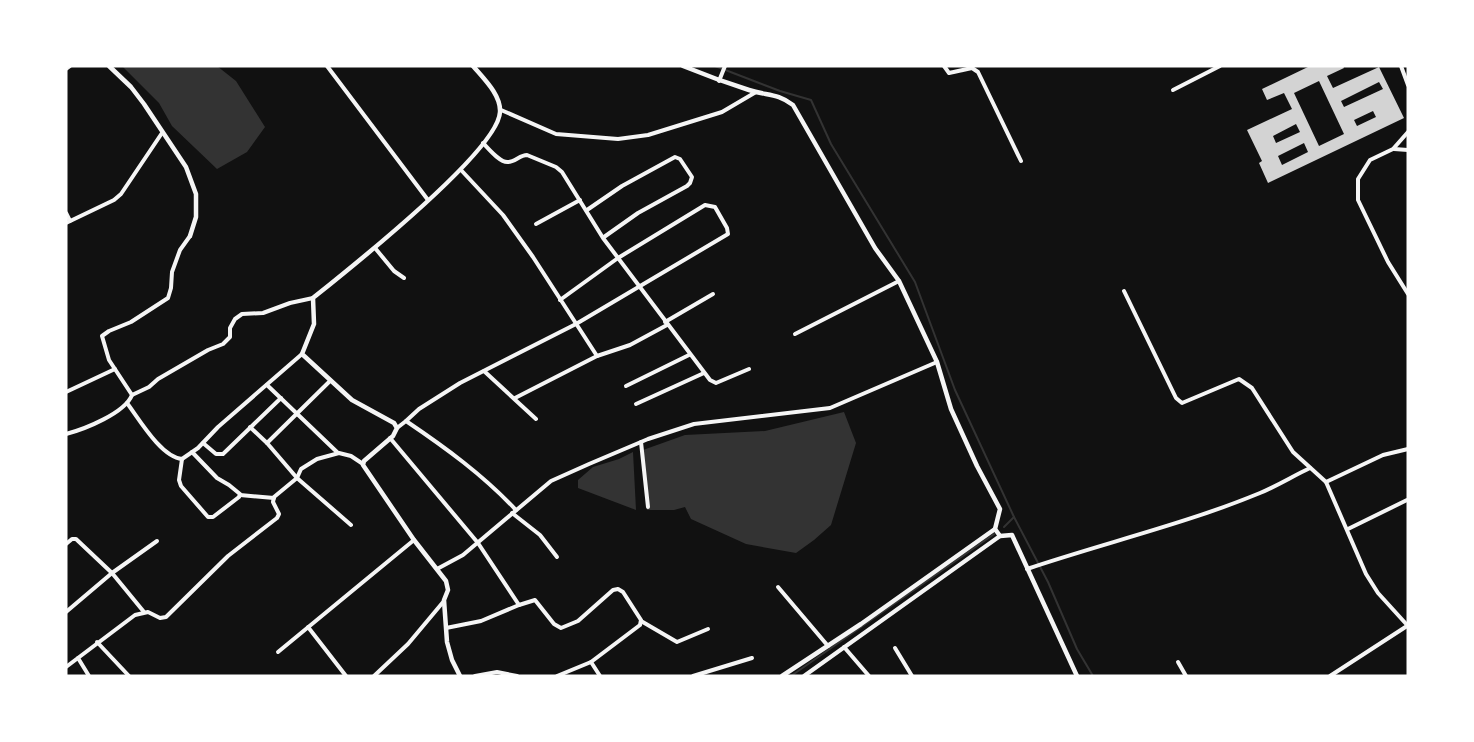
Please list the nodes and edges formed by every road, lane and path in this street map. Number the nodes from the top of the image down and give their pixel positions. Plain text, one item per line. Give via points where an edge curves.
1 (70, 66) edge
2 (109, 66) edge
3 (327, 66) edge
4 (473, 66) edge
5 (683, 66) edge
6 (725, 66) edge
7 (944, 66) edge
8 (1220, 66) edge
9 (1401, 66) edge
10 (66, 69) edge
11 (719, 81) junction
12 (1408, 85) edge
13 (1173, 90) dead end
14 (756, 92) junction
15 (501, 110) junction
16 (1408, 132) edge
17 (162, 133) junction
18 (483, 143) junction
19 (1393, 148) junction
20 (1408, 150) edge
21 (1021, 161) dead end
22 (461, 170) junction
23 (428, 200) junction
24 (580, 200) junction
25 (587, 210) junction
26 (66, 213) edge
27 (68, 222) edge
28 (536, 224) dead end
29 (189, 236) joint
30 (603, 238) junction
31 (375, 248) junction
32 (618, 258) junction
33 (404, 278) dead end
34 (899, 281) junction
35 (641, 287) junction
36 (1124, 291) dead end
37 (713, 294) dead end
38 (1408, 294) edge
39 (314, 298) junction
40 (560, 300) junction
41 (576, 324) junction
42 (666, 324) junction
43 (795, 333) dead end
44 (302, 354) junction
45 (689, 355) junction
46 (597, 356) junction
47 (937, 362) junction
48 (115, 369) junction
49 (749, 369) dead end
50 (484, 371) junction
51 (704, 372) junction
52 (330, 381) junction
53 (267, 385) junction
54 (626, 386) dead end
55 (66, 392) edge
56 (132, 395) junction
57 (281, 398) junction
58 (515, 398) junction
59 (127, 403) junction
60 (636, 404) dead end
61 (297, 412) junction
62 (536, 419) dead end
63 (406, 421) junction
64 (250, 427) junction
65 (397, 428) junction
66 (66, 434) edge
67 (390, 438) junction
68 (641, 442) junction
69 (203, 443) junction
70 (267, 443) junction
71 (1408, 448) edge
72 (192, 452) junction
73 (339, 453) junction
74 (182, 459) junction
75 (363, 464) junction
76 (1310, 468) junction
77 (297, 477) junction
78 (1326, 482) junction
79 (240, 495) junction
80 (274, 498) junction
81 (1407, 500) edge
82 (648, 507) dead end
83 (514, 511) junction
84 (351, 525) dead end
85 (995, 529) junction
86 (1348, 529) junction
87 (1000, 536) junction
88 (414, 540) junction
89 (157, 541) dead end
90 (478, 543) junction
91 (66, 544) edge
92 (557, 557) dead end
93 (437, 569) junction
94 (1027, 569) junction
95 (112, 573) junction
96 (778, 588) dead end
97 (444, 600) junction
98 (519, 605) junction
99 (66, 612) edge
100 (144, 612) junction
101 (641, 621) junction
102 (1408, 626) edge
103 (308, 627) junction
104 (446, 628) junction
105 (708, 629) dead end
106 (97, 642) junction
107 (828, 646) junction
108 (844, 647) junction
109 (895, 648) dead end
110 (278, 652) dead end
111 (78, 658) junction
112 (752, 658) dead end
113 (591, 662) junction
114 (1178, 662) dead end
115 (66, 667) edge
116 (89, 676) edge
117 (129, 676) edge
118 (346, 676) edge
119 (374, 676) edge
120 (460, 676) edge
121 (475, 676) edge
122 (517, 676) edge
123 (557, 676) edge
124 (599, 676) edge
125 (693, 676) edge
126 (782, 676) edge
127 (804, 676) edge
128 (869, 676) edge
129 (912, 676) edge
130 (1077, 676) edge
131 (1186, 676) edge
132 (1330, 676) edge

1 - 10 street
2 - 17 street via 138,95
3 - 23 street
4 - 15 street via 498,99
5 - 11 street
6 - 11 street
7 - 21 street via 949,73 972,68 978,72
8 - 13 street
9 - 12 street
11 - 14 street
14 - 15 street via 722,112 648,135 618,139 556,134
14 - 34 street via 782,97 793,105 875,248
15 - 18 street
16 - 19 street
17 - 27 street via 121,194
17 - 29 street via 186,167 196,194 196,217
18 - 22 street
18 - 24 street via 504,162 528,155 555,167
19 - 20 street
19 - 38 street via 1370,160 1358,179 1358,200
22 - 23 street
22 - 40 street via 503,215
23 - 31 street
24 - 25 street
24 - 28 street
25 - 30 street
25 - 30 street via 675,157 692,177 687,186
26 - 27 street
29 - 48 street via 172,272 168,298 102,336
30 - 32 street
31 - 33 street
31 - 39 street
32 - 35 street
32 - 35 street via 705,205 715,207 728,234
32 - 40 street
34 - 43 street
34 - 47 street
35 - 41 street
35 - 42 street
36 - 76 street via 1176,398 1187,402 1233,381 1246,382 1293,452
37 - 42 street
39 - 44 street via 314,324
39 - 56 street via 263,313 242,314 235,319 230,337 223,344
40 - 41 street
41 - 46 street
41 - 50 street
42 - 45 street
42 - 46 street via 630,345
44 - 52 street
44 - 53 street
45 - 51 street
45 - 54 street
46 - 58 street
47 - 68 street via 830,408 694,424
47 - 85 street via 951,409 1000,509
48 - 55 street
48 - 56 street
49 - 51 street via 716,383
50 - 58 street
50 - 63 street via 419,409
51 - 60 street
52 - 61 street
52 - 65 street
53 - 57 street
53 - 69 street
56 - 59 street
57 - 61 street
57 - 64 street
58 - 62 street
59 - 66 street
59 - 74 street via 170,456
61 - 70 street
61 - 73 street
63 - 65 street
63 - 83 street via 465,462
64 - 69 street via 223,454 216,454
64 - 70 street
65 - 67 street
67 - 75 street
67 - 90 street
68 - 82 street
68 - 83 street via 551,481
69 - 72 street
70 - 77 street
71 - 78 street via 1383,455
72 - 74 street
72 - 79 street
73 - 75 street
73 - 77 street via 311,461
74 - 79 street via 181,486 208,517
75 - 88 street
76 - 78 street
76 - 94 street via 1263,492 1205,514
77 - 80 street
77 - 84 street
78 - 86 street
79 - 80 street
80 - 100 street via 277,518 228,556 166,616 160,618
81 - 86 street
83 - 90 street
83 - 92 street
85 - 87 street
85 - 107 street
86 - 102 street via 1372,584
87 - 94 street via 1012,535
87 - 108 street
88 - 93 street
88 - 103 street
89 - 95 street
90 - 93 street
90 - 98 street
91 - 95 street via 76,539
93 - 97 street via 447,585
94 - 130 street
95 - 99 street
95 - 100 street
96 - 107 street
97 - 104 street
97 - 119 street via 408,644
98 - 101 street via 535,600 561,628 578,621 618,589
98 - 104 street via 481,621
100 - 106 street
101 - 105 street via 677,642
101 - 113 street
102 - 132 street
103 - 110 street
103 - 118 street
104 - 120 street via 452,660
106 - 111 street
106 - 117 street
107 - 126 street
108 - 127 street
108 - 128 street
109 - 129 street
111 - 115 street
111 - 116 street
112 - 125 street
113 - 123 street
113 - 124 street
114 - 131 street
121 - 122 street via 497,672

